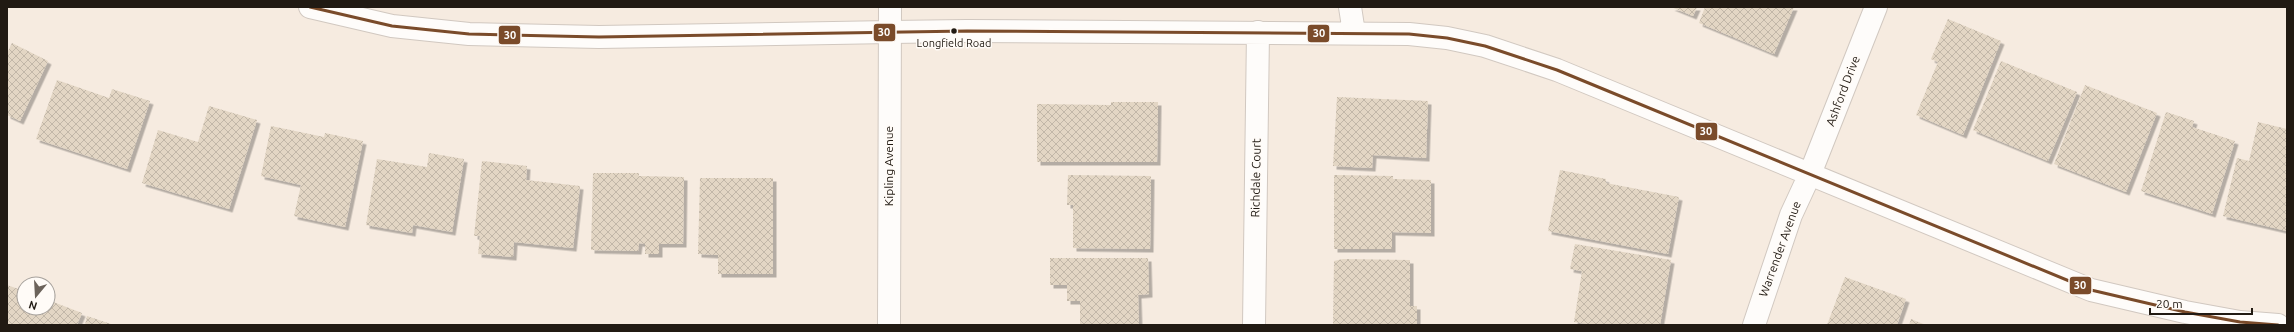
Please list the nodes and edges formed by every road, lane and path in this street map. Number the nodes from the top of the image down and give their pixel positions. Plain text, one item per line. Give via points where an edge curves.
1 (310, 7) edge
2 (890, 7) edge
3 (1350, 7) edge
4 (1876, 7) edge
5 (890, 32) junction
6 (1258, 32) junction
7 (1354, 32) junction
8 (1810, 174) junction
9 (2240, 323) edge
10 (889, 325) edge
11 (1254, 325) edge
12 (1754, 325) edge
13 (2278, 325) edge

1 - 5 street via 392,26 469,34 599,37
2 - 5 street, Kipling Avenue
3 - 7 street
4 - 8 street, Ashford Drive
5 - 6 street
5 - 10 street, Kipling Avenue
6 - 7 street
6 - 11 street, Richdale Court
7 - 8 street via 1447,38 1485,46 1557,70
8 - 9 street via 2091,290
8 - 12 street, Warrender Avenue via 1791,215
9 - 13 street

